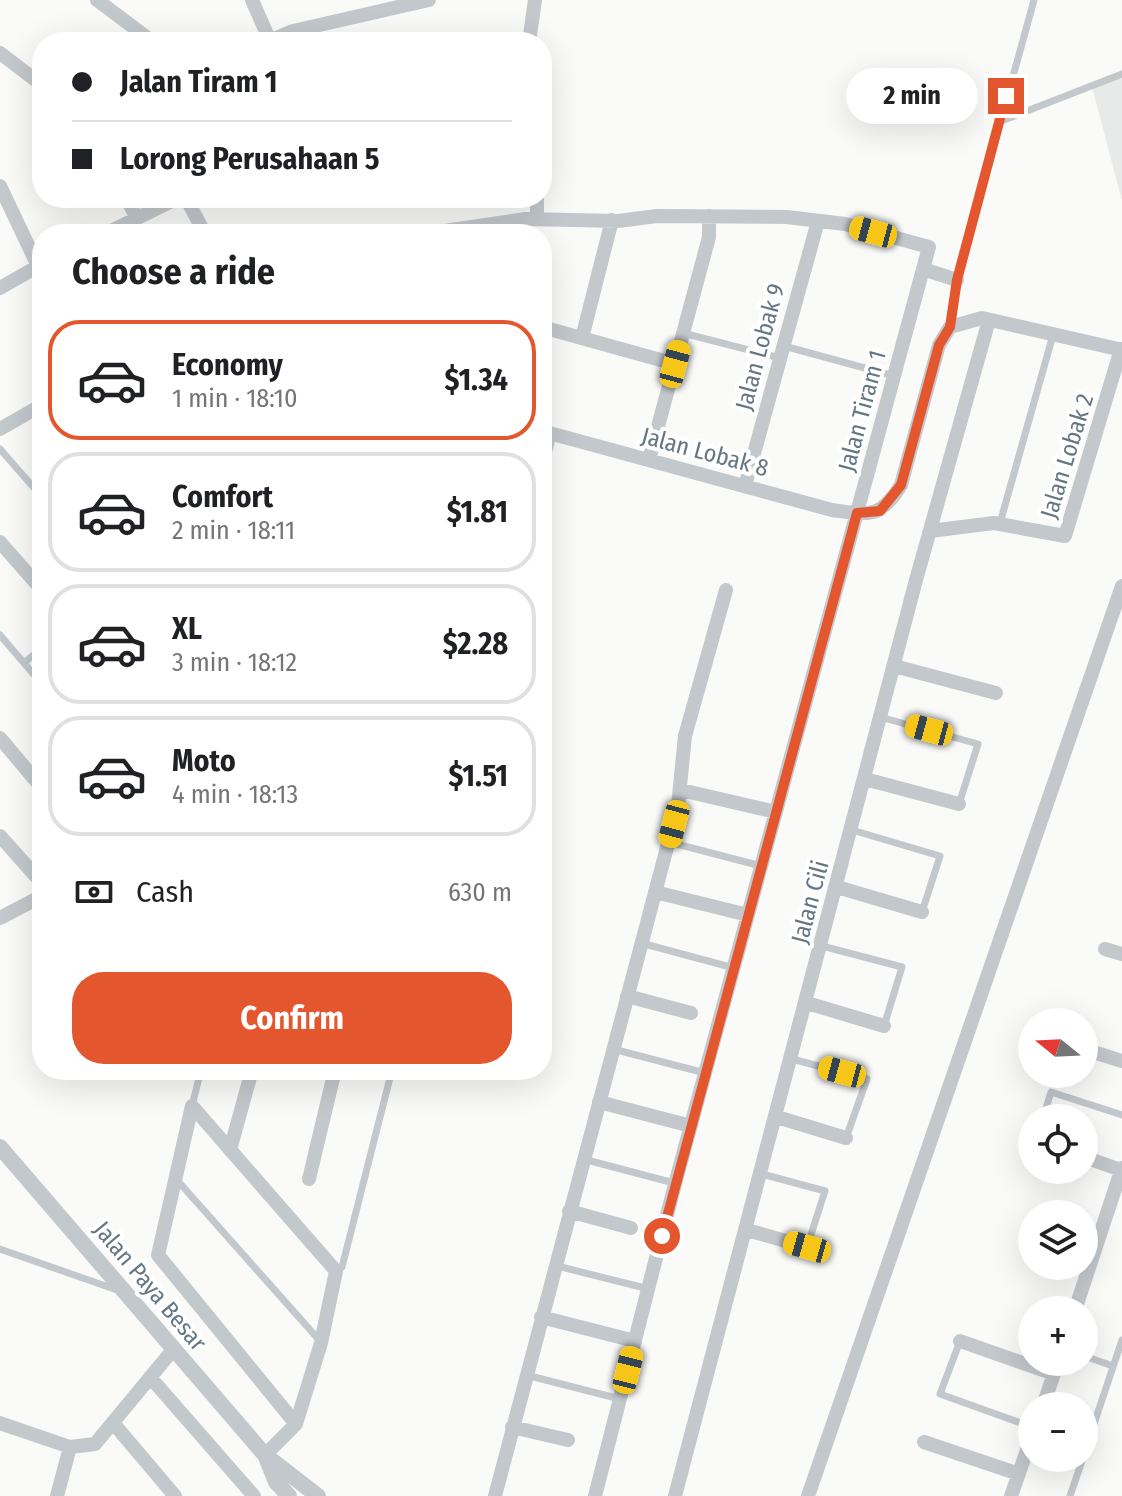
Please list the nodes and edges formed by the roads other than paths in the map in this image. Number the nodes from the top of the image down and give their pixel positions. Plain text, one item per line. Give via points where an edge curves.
1 (97, 0) edge
2 (252, 0) edge
3 (429, 0) edge
4 (535, 0) edge
5 (1034, 0) edge
6 (370, 6) edge
7 (140, 32) edge
8 (264, 32) edge
9 (290, 32) edge
10 (530, 32) edge
11 (0, 53) edge
12 (1122, 74) edge
13 (32, 77) edge
14 (999, 122) junction
15 (0, 186) edge
16 (132, 208) edge
17 (158, 208) edge
18 (537, 208) edge
19 (709, 216) junction
20 (137, 218) junction
21 (537, 219) junction
22 (612, 220) junction
23 (818, 221) junction
24 (125, 224) edge
25 (503, 224) edge
26 (32, 249) edge
27 (923, 269) junction
28 (32, 270) edge
29 (957, 280) junction
30 (0, 288) edge
31 (989, 320) junction
32 (950, 327) junction
33 (552, 330) edge
34 (683, 333) junction
35 (1053, 335) junction
36 (582, 338) junction
37 (1122, 350) edge
38 (782, 352) junction
39 (675, 364) junction
40 (894, 376) junction
41 (32, 411) edge
42 (0, 429) edge
43 (552, 434) edge
44 (0, 449) edge
45 (649, 460) junction
46 (32, 486) edge
47 (745, 486) junction
48 (857, 513) junction
49 (1000, 523) junction
50 (930, 531) junction
51 (0, 542) edge
52 (32, 579) edge
53 (1122, 586) edge
54 (726, 590) dead end
55 (0, 635) edge
56 (32, 656) edge
57 (24, 663) junction
58 (894, 666) junction
59 (32, 672) edge
60 (996, 693) dead end
61 (880, 717) junction
62 (0, 738) edge
63 (32, 776) edge
64 (865, 779) junction
65 (681, 790) junction
66 (959, 804) joint
67 (776, 812) junction
68 (852, 830) junction
69 (0, 836) edge
70 (669, 842) junction
71 (761, 866) junction
72 (32, 872) edge
73 (837, 887) junction
74 (655, 892) junction
75 (32, 901) edge
76 (922, 912) joint
77 (748, 915) junction
78 (0, 918) edge
79 (641, 943) junction
80 (822, 946) junction
81 (1105, 949) dead end
82 (1122, 954) edge
83 (734, 968) junction
84 (627, 996) junction
85 (807, 1003) junction
86 (691, 1013) dead end
87 (884, 1026) joint
88 (613, 1049) junction
89 (1098, 1053) edge
90 (792, 1059) junction
91 (1122, 1061) edge
92 (705, 1073) junction
93 (198, 1080) edge
94 (249, 1080) edge
95 (333, 1080) edge
96 (389, 1080) edge
97 (599, 1102) junction
98 (1047, 1104) edge
99 (1088, 1104) edge
100 (192, 1106) junction
101 (1098, 1107) edge
102 (1122, 1115) edge
103 (777, 1117) junction
104 (691, 1126) junction
105 (846, 1138) joint
106 (0, 1147) edge
107 (230, 1150) junction
108 (583, 1159) junction
109 (1098, 1164) edge
110 (762, 1174) junction
111 (1121, 1176) edge
112 (175, 1178) junction
113 (309, 1179) dead end
114 (675, 1184) junction
115 (569, 1211) junction
116 (631, 1228) dead end
117 (747, 1230) junction
118 (807, 1247) joint
119 (0, 1249) edge
120 (555, 1265) junction
121 (336, 1271) junction
122 (649, 1289) junction
123 (126, 1293) junction
124 (1080, 1296) edge
125 (541, 1317) junction
126 (1122, 1340) edge
127 (635, 1341) junction
128 (960, 1341) joint
129 (321, 1343) junction
130 (172, 1351) junction
131 (1018, 1357) edge
132 (1098, 1361) edge
133 (1113, 1366) junction
134 (526, 1375) junction
135 (150, 1377) junction
136 (620, 1399) junction
137 (1098, 1411) edge
138 (1018, 1422) edge
139 (0, 1423) edge
140 (114, 1424) junction
141 (296, 1424) junction
142 (512, 1427) junction
143 (568, 1440) dead end
144 (924, 1442) dead end
145 (70, 1447) junction
146 (265, 1455) junction
147 (1078, 1472) edge
148 (1019, 1474) joint
149 (57, 1496) edge
150 (175, 1496) edge
151 (254, 1496) edge
152 (289, 1496) edge
153 (318, 1496) edge
154 (495, 1496) edge
155 (595, 1496) edge
156 (675, 1496) edge
157 (808, 1496) edge
158 (1011, 1496) edge
159 (1070, 1496) edge

1 - 7 street
2 - 8 street
3 - 6 street
4 - 10 street
5 - 14 lane
6 - 9 street
11 - 13 street
12 - 14 lane
14 - 29 lane
15 - 26 street
16 - 20 street
17 - 20 street
18 - 21 street
19 - 22 street
19 - 23 street
19 - 34 street via 709,237
20 - 24 street
21 - 22 street
21 - 25 street
22 - 36 street
23 - 27 street via 929,247
23 - 38 street, Jalan Lobak 9
27 - 29 street
27 - 40 street, Jalan Tiram 1
28 - 30 street
29 - 32 lane
31 - 32 street via 971,319
31 - 35 street
31 - 50 street, Jalan Cili
32 - 48 street via 939,345 901,485 880,511
33 - 36 street
34 - 38 lane
34 - 39 street
35 - 37 street
35 - 49 lane
36 - 39 street
37 - 49 street, Jalan Lobak 2 via 1070,529 1058,537
38 - 40 lane
38 - 47 street, Jalan Lobak 9
39 - 45 street
40 - 48 street, Jalan Tiram 1
41 - 42 street
43 - 45 street, Jalan Lobak 8
44 - 46 lane
45 - 47 street, Jalan Lobak 8
47 - 48 street, Jalan Lobak 8
48 - 67 street, Jalan Tiram 1
49 - 50 street, Jalan Lobak 2
50 - 58 street, Jalan Cili
51 - 52 street
53 - 157 street
54 - 65 street via 681,753
55 - 57 lane
56 - 57 lane
57 - 59 lane
58 - 60 street
58 - 61 street, Jalan Cili
61 - 64 street, Jalan Cili
61 - 66 lane via 978,744
62 - 63 street
64 - 66 street
64 - 68 street, Jalan Cili
65 - 67 street
65 - 70 street
67 - 71 street, Jalan Tiram 1
68 - 73 street, Jalan Cili
68 - 76 lane via 940,856
69 - 72 street
70 - 71 lane
70 - 74 street
71 - 77 street, Jalan Tiram 1
73 - 76 street
73 - 80 street, Jalan Cili
74 - 77 street
74 - 79 street
75 - 78 street
77 - 83 street, Jalan Tiram 1
79 - 83 lane
79 - 84 street
80 - 85 street, Jalan Cili
80 - 87 lane via 902,967
81 - 82 street
83 - 92 street, Jalan Tiram 1
84 - 86 street
84 - 88 street
85 - 87 street
85 - 90 street, Jalan Cili
88 - 92 lane
88 - 97 street
89 - 91 street
90 - 103 street, Jalan Cili
90 - 105 lane via 867,1079
92 - 104 street, Jalan Tiram 1
93 - 100 lane
94 - 107 street
95 - 113 street
96 - 121 lane via 342,1267
97 - 104 street
97 - 108 street
98 - 99 lane via 1051,1092
100 - 107 street
100 - 112 street
101 - 102 lane
103 - 105 street
103 - 110 street, Jalan Cili
104 - 114 street, Jalan Tiram 1
106 - 123 street, Jalan Paya Besar
107 - 121 street
108 - 114 lane
108 - 115 street
109 - 111 street
110 - 117 street, Jalan Cili
110 - 118 lane via 825,1191
111 - 124 street
112 - 129 lane
112 - 141 street via 158,1255
114 - 122 street, Jalan Tiram 1
115 - 116 street
115 - 120 street
117 - 118 street
117 - 156 street, Jalan Cili
119 - 123 lane
120 - 122 lane
120 - 125 street
121 - 129 street
122 - 127 street, Jalan Tiram 1
123 - 130 street, Jalan Paya Besar
125 - 127 street
125 - 134 street
126 - 133 lane
127 - 136 street, Jalan Tiram 1
128 - 131 street
128 - 138 lane via 940,1394
129 - 141 street
130 - 135 street
130 - 146 street, Jalan Paya Besar
132 - 133 lane
133 - 137 lane
134 - 136 lane
134 - 142 street
135 - 140 street
135 - 151 street
136 - 155 street, Jalan Tiram 1
139 - 145 street
140 - 145 street via 95,1444
140 - 150 street
141 - 146 street
142 - 143 street
142 - 154 street
144 - 148 street
145 - 149 street
146 - 152 street, Jalan Paya Besar via 276,1482
146 - 153 street, Jalan Paya Besar
147 - 159 lane
148 - 158 street

